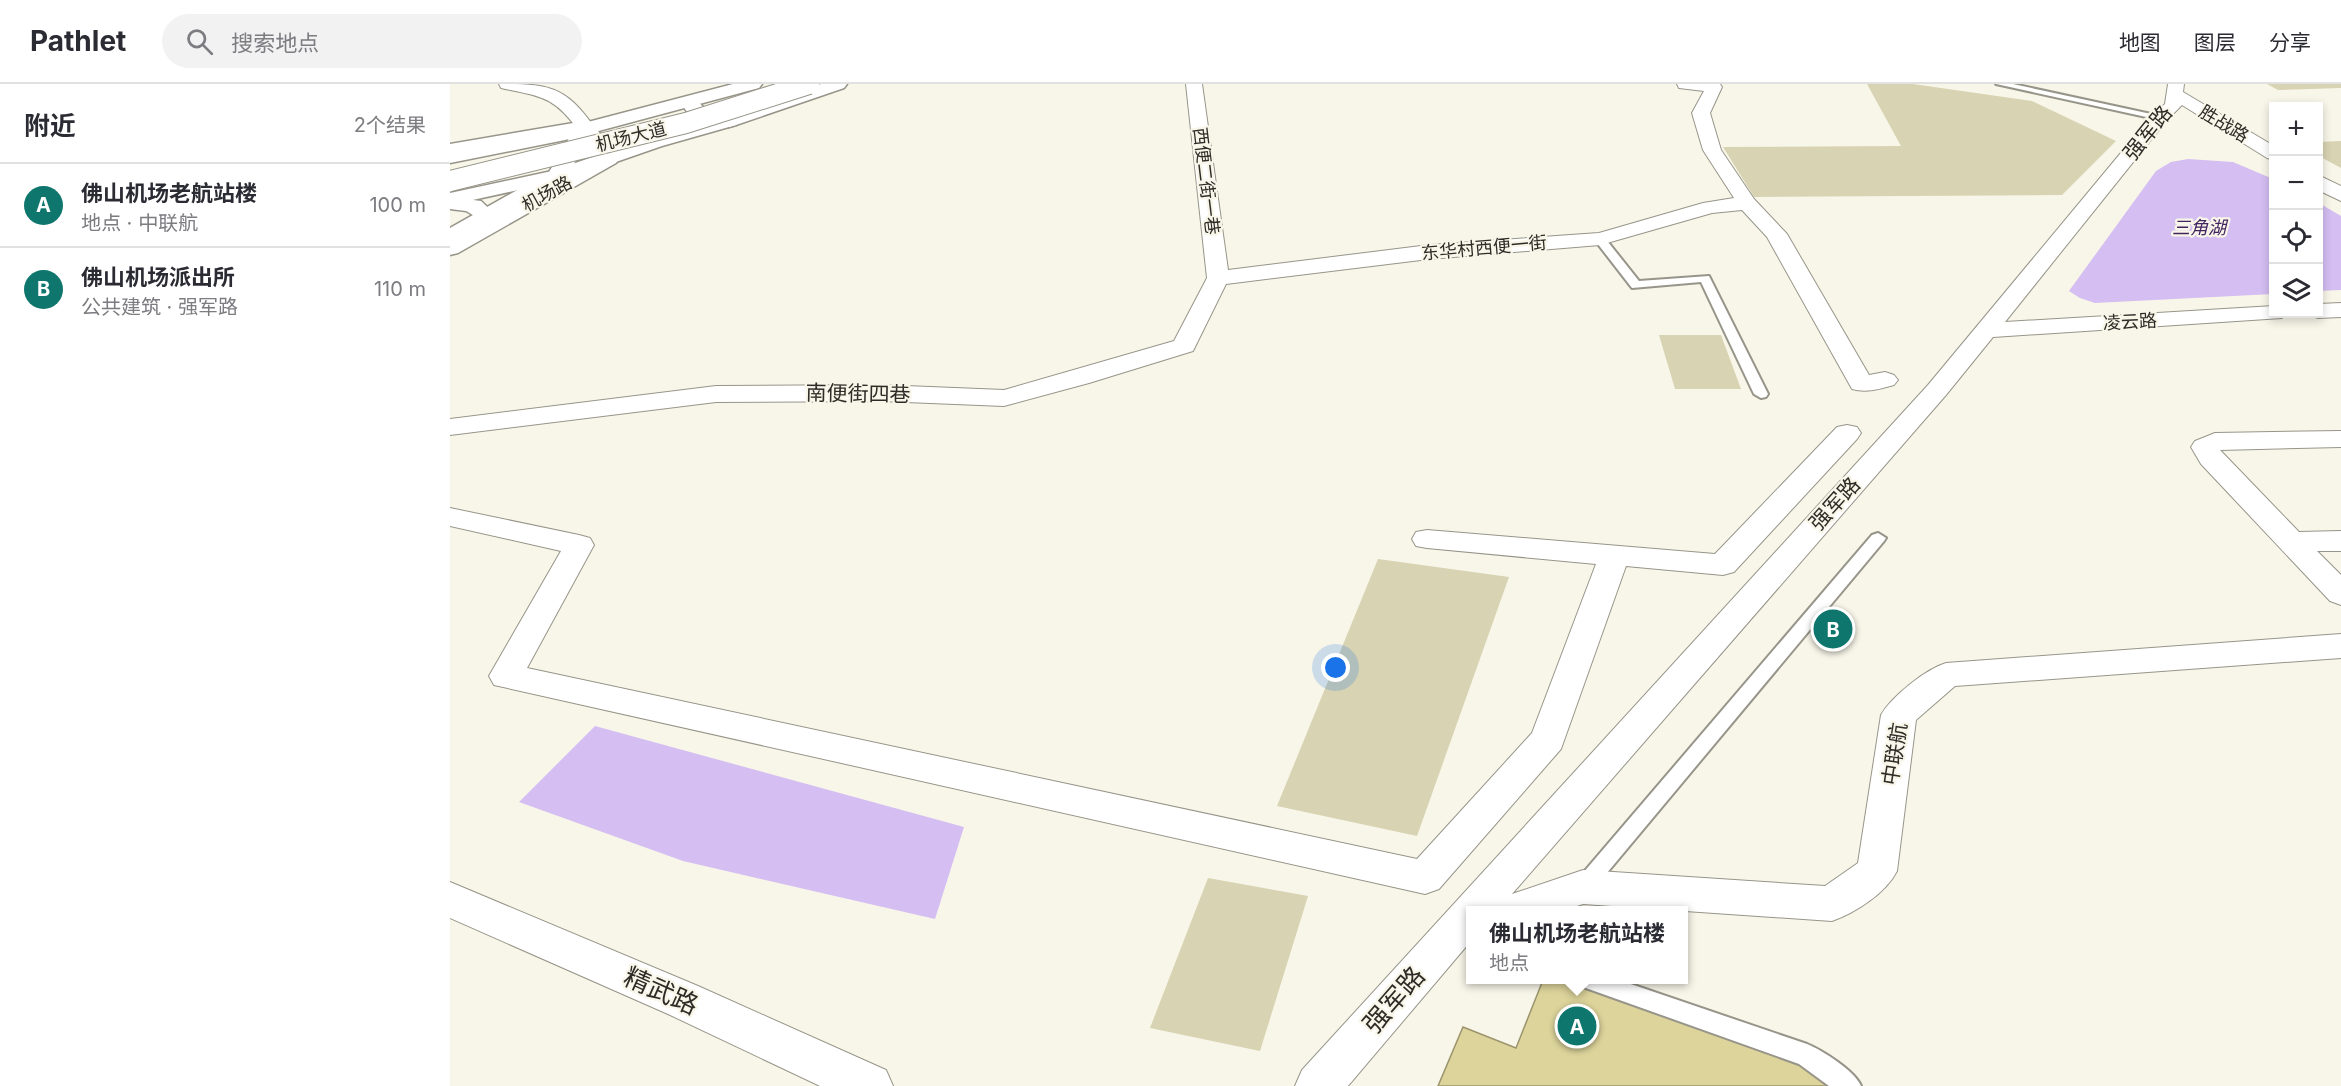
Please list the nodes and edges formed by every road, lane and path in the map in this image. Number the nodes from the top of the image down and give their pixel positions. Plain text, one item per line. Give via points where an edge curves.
1 (507, 84) edge
2 (753, 84) edge
3 (777, 84) edge
4 (809, 84) edge
5 (837, 84) edge
6 (1194, 84) edge
7 (1685, 84) edge
8 (2000, 84) edge
9 (2176, 89) edge
10 (689, 102) junction
11 (2160, 117) junction
12 (729, 121) junction
13 (585, 127) junction
14 (450, 150) edge
15 (2269, 151) edge
16 (450, 157) edge
17 (609, 159) junction
18 (450, 168) edge
19 (557, 176) junction
20 (450, 181) edge
21 (2323, 184) edge
22 (2341, 195) edge
23 (450, 198) edge
24 (450, 203) edge
25 (1747, 203) junction
26 (486, 216) junction
27 (450, 237) edge
28 (1600, 239) junction
29 (450, 248) edge
30 (1218, 278) junction
31 (2341, 310) edge
32 (2323, 311) edge
33 (2269, 314) edge
34 (1986, 330) junction
35 (1885, 380) dead end
36 (1761, 394) dead end
37 (450, 427) edge
38 (1847, 433) dead end
39 (2341, 439) edge
40 (450, 517) edge
41 (1878, 538) dead end
42 (1427, 539) dead end
43 (2341, 541) edge
44 (2292, 542) junction
45 (1614, 556) junction
46 (2341, 594) edge
47 (2341, 646) edge
48 (1583, 887) junction
49 (450, 899) edge
50 (1484, 906) edge
51 (1528, 906) edge
52 (1466, 926) edge
53 (1603, 984) edge
54 (870, 1086) edge
55 (1318, 1086) edge
56 (1849, 1086) edge

1 - 13 street via 544,90 559,97
2 - 10 main road
3 - 18 main road, 机场大道 via 671,116
4 - 20 main road, 机场大道, bridge via 686,123
5 - 12 main road
6 - 30 street, 西便二街一巷
7 - 25 street via 1713,87 1701,112 1712,150
8 - 11 lane
9 - 11 street, 强军路 via 2174,106
9 - 15 street, 胜战路
10 - 12 main road via 697,112
10 - 13 main road
11 - 34 street, 强军路
12 - 17 main road
13 - 14 main road
13 - 16 main road
13 - 17 main road
13 - 19 main road
17 - 19 main road
17 - 29 main road, 机场路
19 - 23 main road
19 - 26 main road
21 - 22 street
24 - 26 main road via 473,206
25 - 28 street, 东华村西便一街 via 1710,207
25 - 35 street via 1776,234 1861,384
26 - 27 main road
28 - 30 street, 东华村西便一街 via 1429,252
28 - 36 lane via 1636,285 1705,278
30 - 37 street, 南便街四巷 via 1184,346 1004,399 882,393 716,394
31 - 32 street
33 - 34 street, 凌云路
34 - 50 street, 强军路
38 - 45 street via 1723,565
39 - 44 street via 2215,441 2205,447 2211,458
40 - 45 street via 579,545 506,676 1425,877 1548,739
41 - 48 lane
42 - 45 street
43 - 44 street
44 - 46 street
47 - 48 street, 中联航 via 1946,675 1899,715 1878,871 1832,904
48 - 51 street, 中联航
49 - 54 street, 精武路
52 - 55 street, 强军路
53 - 56 lane via 1807,1055

